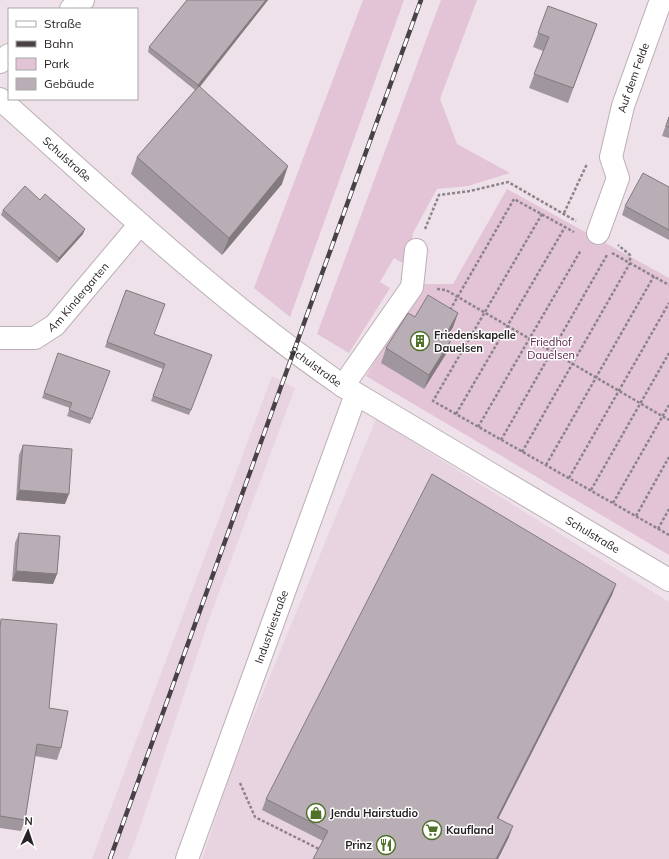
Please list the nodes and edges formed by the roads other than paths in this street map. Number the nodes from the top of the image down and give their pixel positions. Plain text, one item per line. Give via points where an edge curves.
1 (83, 0) edge
2 (661, 0) edge
3 (72, 8) edge
4 (8, 56) edge
5 (0, 62) edge
6 (0, 99) edge
7 (140, 224) junction
8 (590, 239) road end
9 (416, 250) road end
10 (0, 338) edge
11 (349, 390) junction
12 (669, 580) edge
13 (187, 859) edge

1 - 3 street
2 - 8 street, Auf dem Felde via 622,106 611,157 618,178
4 - 5 street
6 - 7 street, Schulstraße
7 - 10 street, Am Kindergarten via 55,325 35,338
7 - 11 street, Schulstraße via 262,326
9 - 11 street, Industriestraße via 412,287
11 - 12 street, Schulstraße
11 - 13 street, Industriestraße

